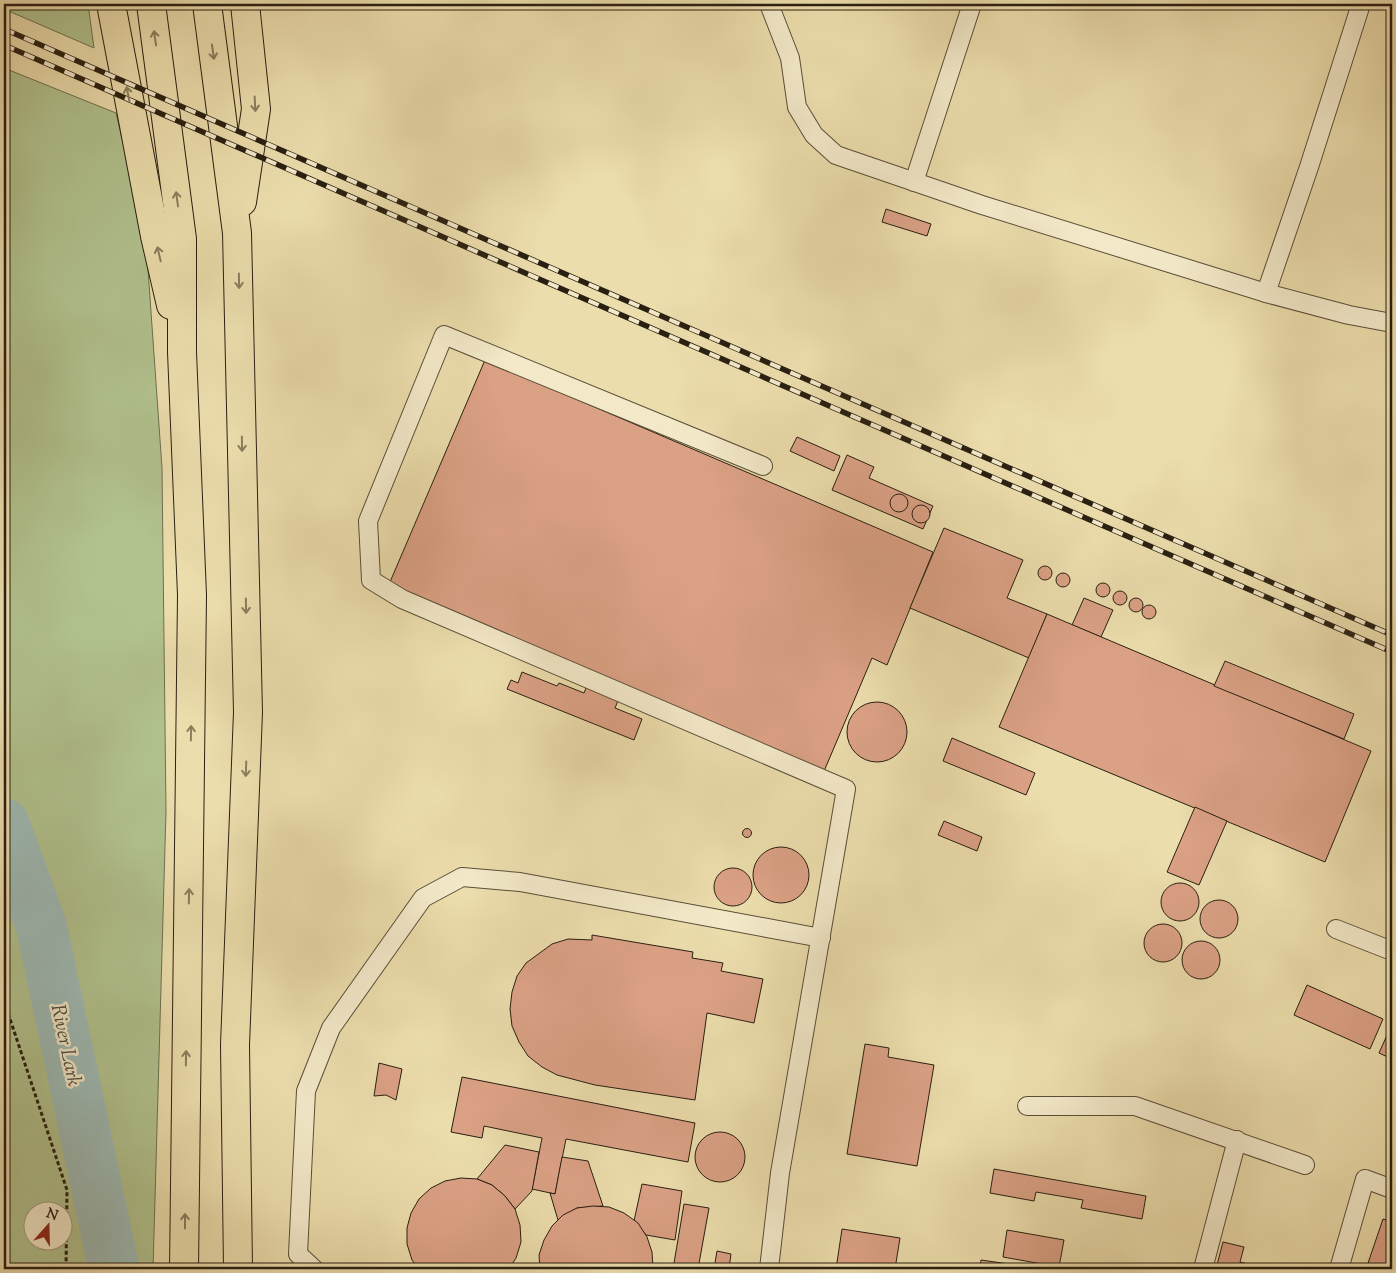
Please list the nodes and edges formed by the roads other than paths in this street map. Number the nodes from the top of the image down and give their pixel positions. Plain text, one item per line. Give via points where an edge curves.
1 (111, 4) edge
2 (150, 4) edge
3 (206, 4) edge
4 (245, 4) edge
5 (769, 4) edge
6 (972, 4) edge
7 (1361, 4) edge
8 (914, 182) junction
9 (237, 233) junction
10 (1266, 293) junction
11 (1392, 323) edge
12 (182, 352) junction
13 (763, 466) dead end
14 (1336, 929) dead end
15 (821, 938) junction
16 (1392, 951) edge
17 (1027, 1106) dead end
18 (1237, 1140) junction
19 (1305, 1165) dead end
20 (1392, 1189) edge
21 (184, 1269) edge
22 (238, 1269) edge
23 (314, 1269) edge
24 (769, 1269) edge
25 (1203, 1269) edge
26 (1338, 1269) edge

12 -> 1 highway via 155,236
12 -> 2 highway via 182,239
3 -> 9 highway
4 -> 9 highway via 256,109
5 - 8 lane via 790,58 797,107 814,135 836,155
6 - 8 lane
7 - 10 lane
8 - 10 lane
9 -> 22 highway via 248,712 235,1045
10 - 11 lane
21 -> 12 highway via 192,595
13 - 15 lane via 444,335 368,521 371,580 402,599 846,789
14 - 16 lane
15 - 23 lane via 520,882 462,877 423,898 331,1028 306,1091 298,1254
15 - 24 lane via 780,1173
17 - 18 lane via 1136,1106
18 - 19 lane
18 - 25 lane
20 - 26 lane via 1365,1179

